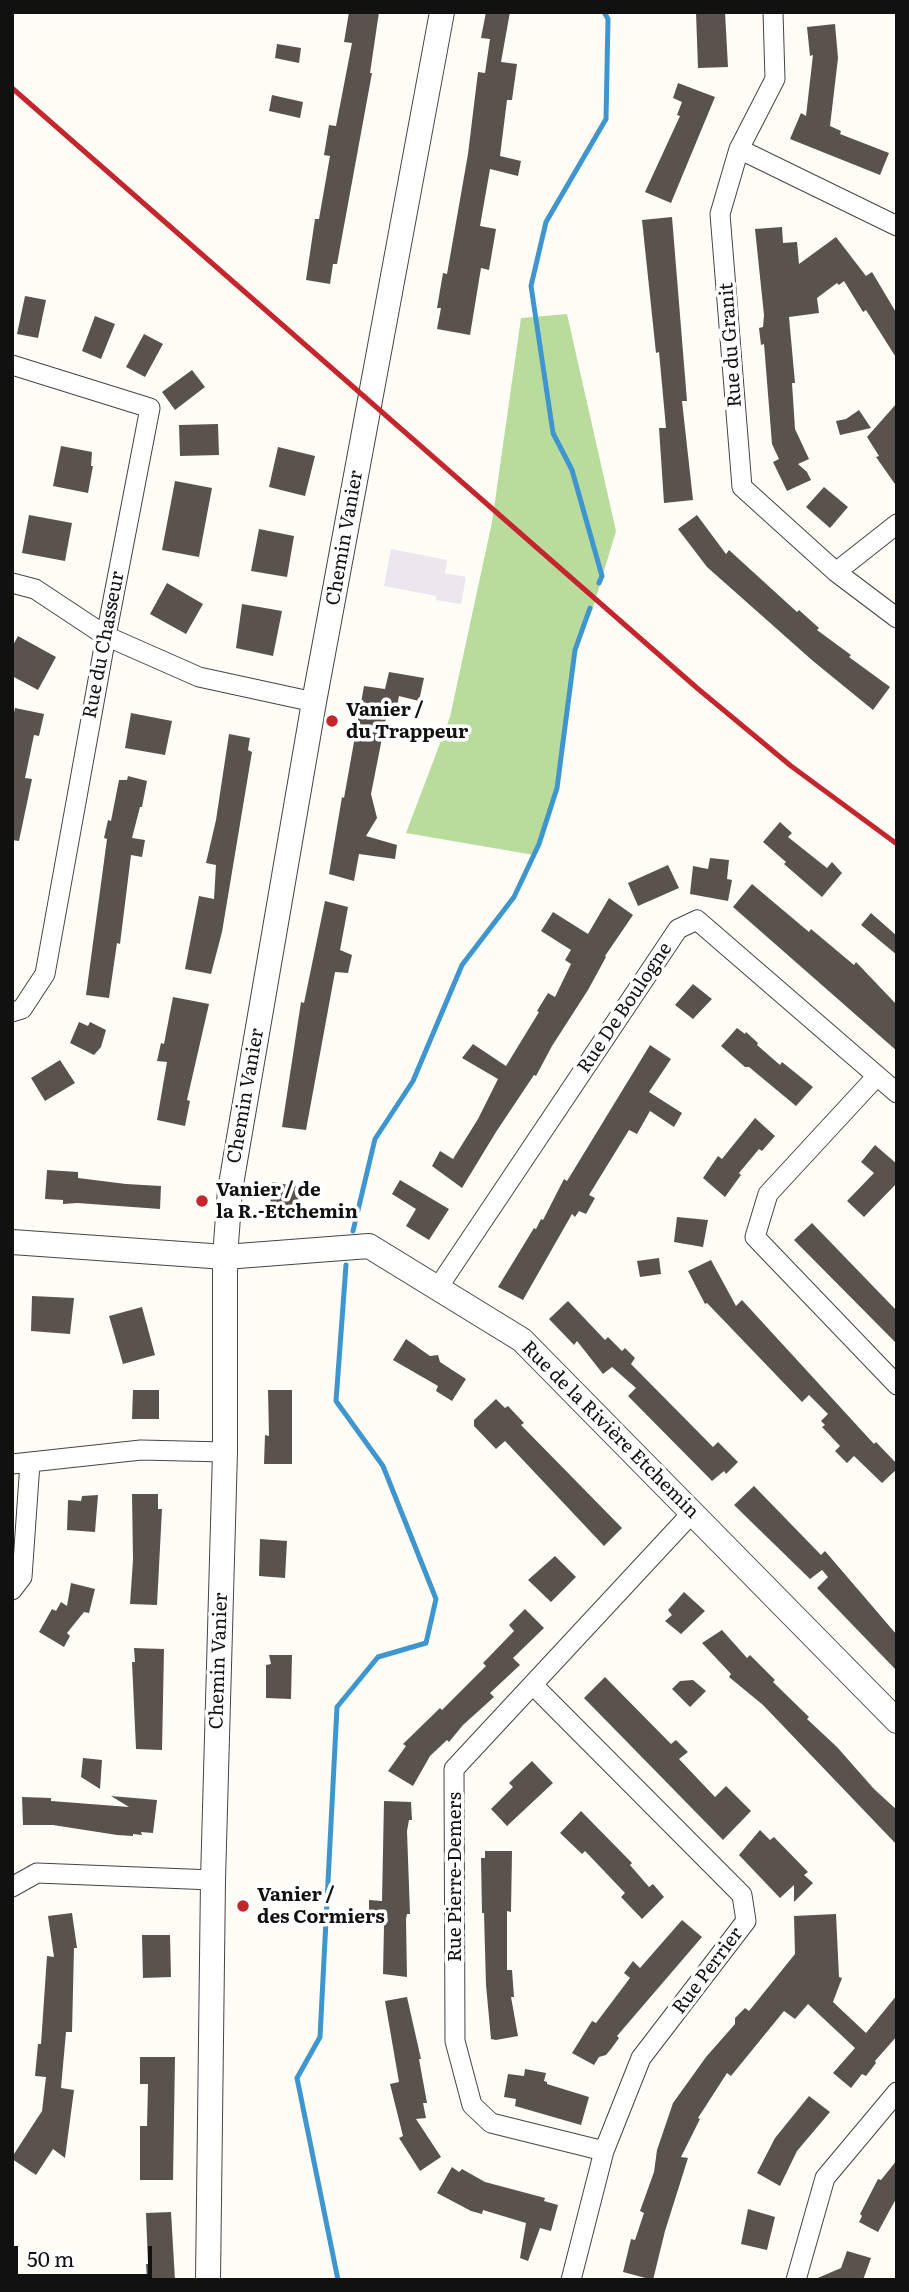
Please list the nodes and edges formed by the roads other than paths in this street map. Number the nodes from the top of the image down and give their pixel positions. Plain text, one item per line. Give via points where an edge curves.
1 (442, 12) edge
2 (773, 12) edge
3 (739, 149) junction
4 (897, 226) edge
5 (12, 365) edge
6 (897, 524) edge
7 (836, 572) junction
8 (12, 583) edge
9 (897, 618) edge
10 (106, 636) junction
11 (314, 702) junction
12 (12, 1012) edge
13 (877, 1076) junction
14 (897, 1093) edge
15 (12, 1242) edge
16 (225, 1257) junction
17 (438, 1289) junction
18 (897, 1385) edge
19 (225, 1452) junction
20 (21, 1464) edge
21 (692, 1513) junction
22 (12, 1590) edge
23 (533, 1685) junction
24 (897, 1721) edge
25 (214, 1880) junction
26 (12, 1887) edge
27 (897, 2092) edge
28 (604, 2151) junction
29 (208, 2280) edge
30 (571, 2280) edge
31 (796, 2280) edge

1 - 11 street, Chemin Vanier
2 - 3 street, Rue du Granit via 775,79
3 - 4 street
3 - 7 street, Rue du Granit via 720,214 742,487
5 - 10 street, Rue du Chasseur via 150,408
6 - 7 street
7 - 9 street, Rue du Granit
8 - 10 street via 35,589
10 - 11 street via 199,677
10 - 12 street, Rue du Chasseur via 45,974 22,1009
11 - 16 street, Chemin Vanier via 230,1190
13 - 14 street, Rue De Boulogne
13 - 17 street, Rue De Boulogne via 697,920 678,929
13 - 18 street via 768,1194 755,1237
15 - 16 street, Rue de la Rivière Etchemin
16 - 17 street, Rue de la Rivière Etchemin via 369,1247
16 - 19 street, Chemin Vanier
17 - 21 street, Rue de la Rivière Etchemin via 522,1340
19 - 20 street via 141,1450
19 - 25 street, Chemin Vanier
20 - 22 street via 22,1577
21 - 23 street, Rue Pierre-Demers
21 - 24 street, Rue de la Rivière Etchemin
23 - 28 street, Rue Perrier via 742,1895 746,1921 641,2058
23 - 28 street, Rue Pierre-Demers via 454,1769 455,2041 472,2105 491,2123
25 - 26 street via 37,1873
25 - 29 street, Chemin Vanier
27 - 31 street via 825,2178
28 - 30 street, Rue Perrier

